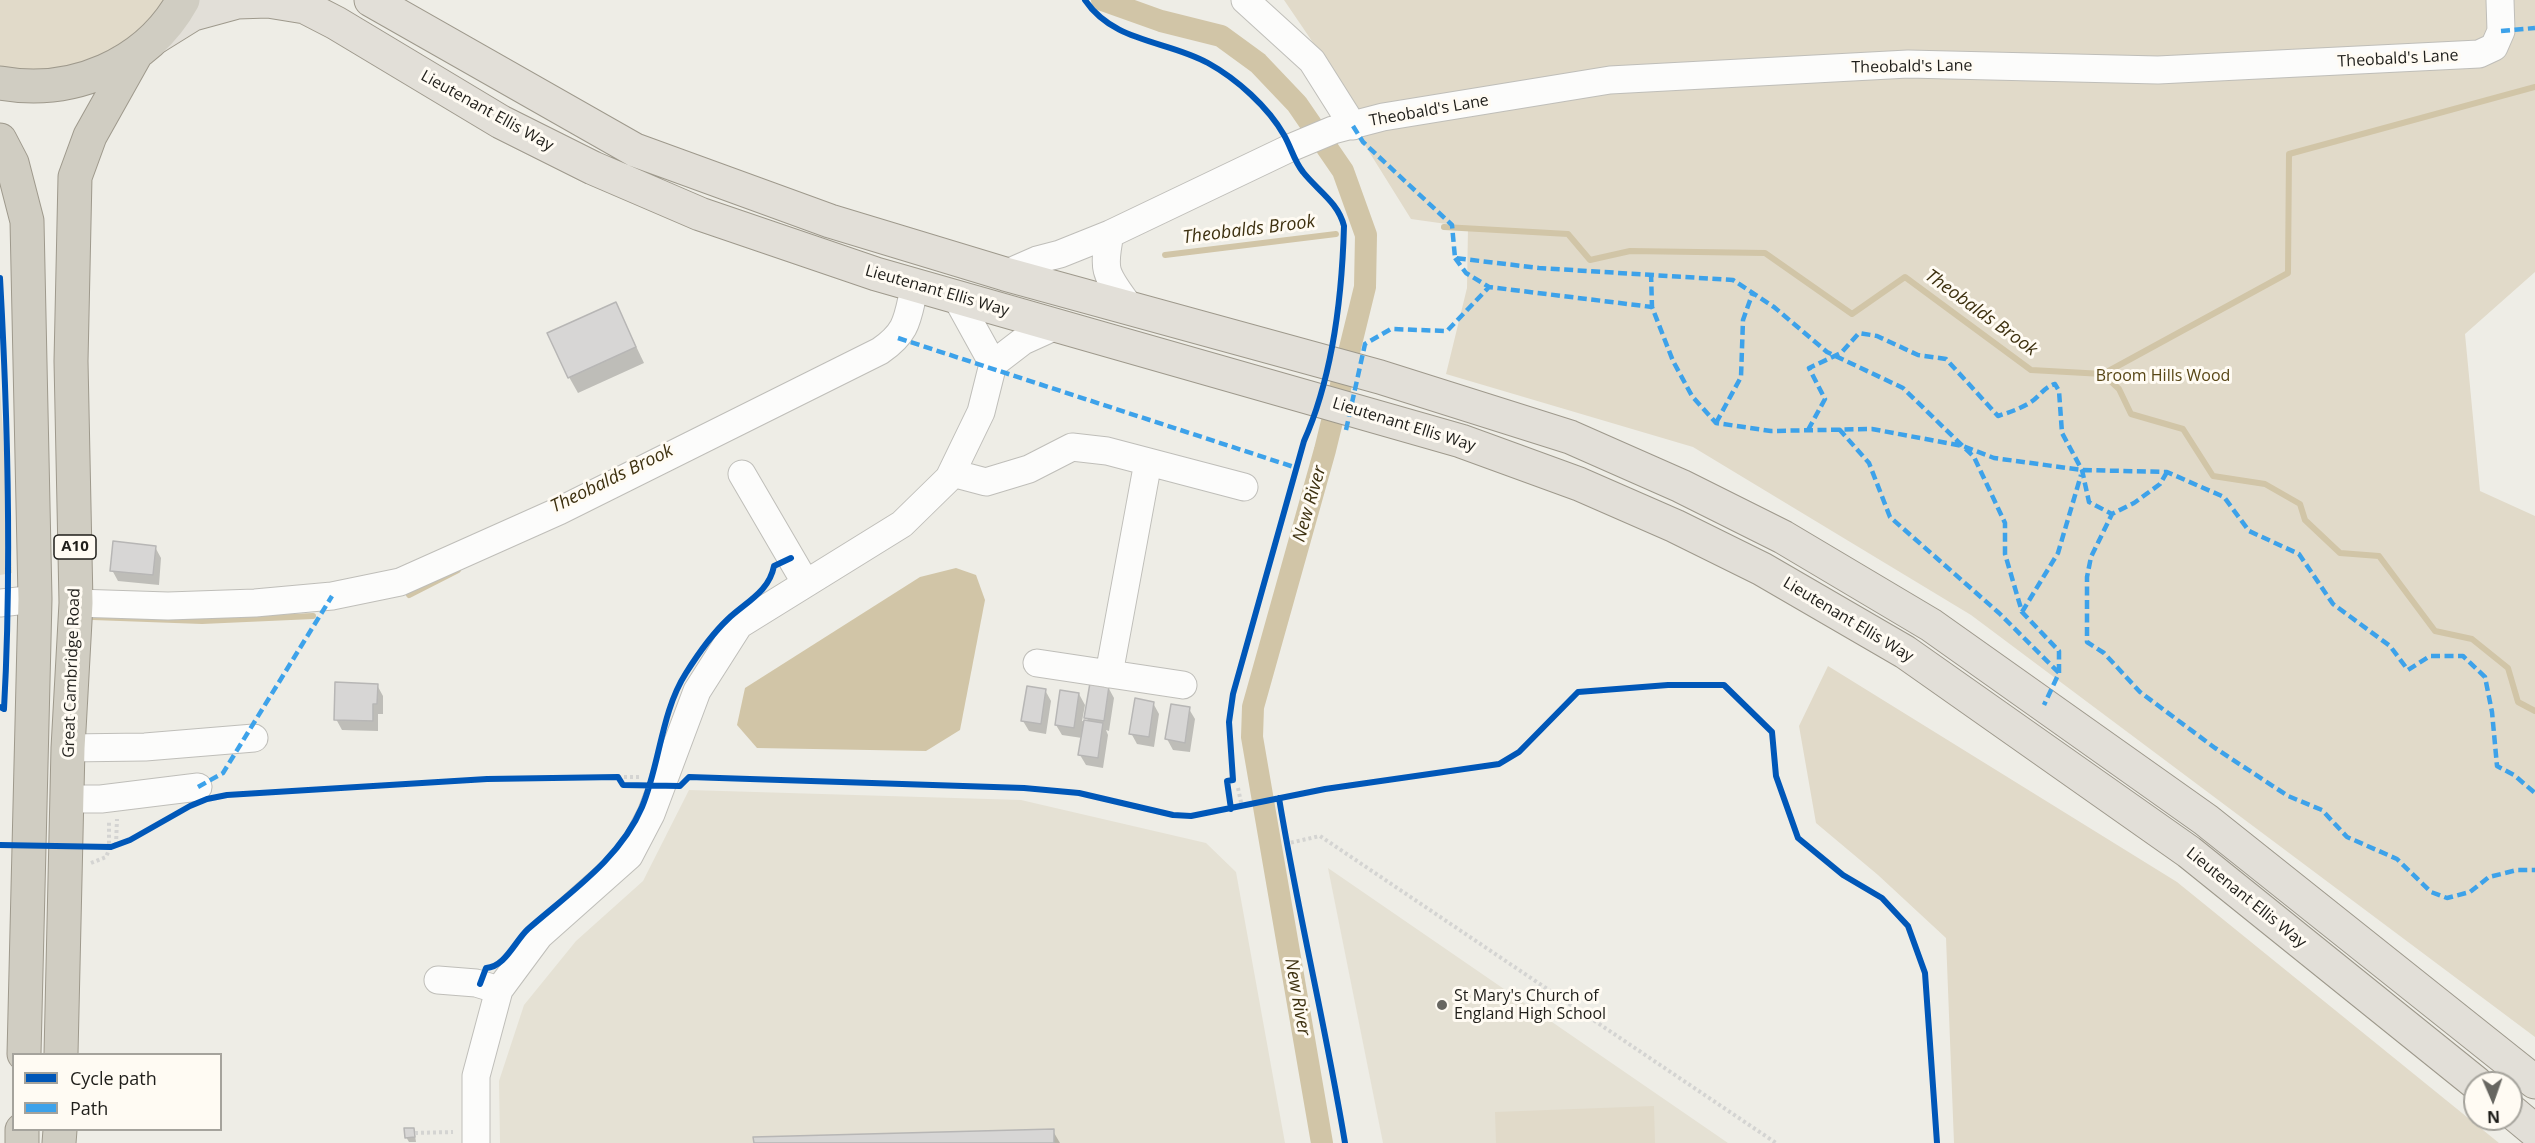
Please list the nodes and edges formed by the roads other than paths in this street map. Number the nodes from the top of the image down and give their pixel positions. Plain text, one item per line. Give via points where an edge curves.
1 (183, 0) edge
2 (371, 0) edge
3 (1245, 0) edge
4 (2500, 0) edge
5 (146, 46) junction
6 (0, 83) edge
7 (1343, 128) junction
8 (0, 140) edge
9 (1110, 234) junction
10 (1005, 274) junction
11 (915, 285) junction
12 (956, 297) junction
13 (1129, 306) junction
14 (1056, 326) junction
15 (993, 364) junction
16 (1148, 462) junction
17 (952, 473) junction
18 (742, 474) dead end
19 (1244, 487) dead end
20 (805, 582) junction
21 (35, 599) junction
22 (0, 603) edge
23 (76, 603) junction
24 (1037, 663) dead end
25 (1109, 674) junction
26 (1183, 685) dead end
27 (254, 738) dead end
28 (68, 748) junction
29 (198, 787) dead end
30 (68, 799) junction
31 (438, 981) dead end
32 (499, 990) junction
33 (24, 1053) edge
34 (62, 1053) edge
35 (2463, 1073) edge
36 (2535, 1082) edge
37 (2523, 1121) edge
38 (2535, 1131) edge
39 (476, 1137) edge

1 - 5 highway, Great Cambridge Road
2 - 10 main road via 635,150 831,221
3 - 7 street via 1312,62
4 - 7 street, Theobald's Lane via 2501,31 2494,47 2479,54 2158,70 1908,64 1610,80 1383,117
5 - 6 highway via 98,75 62,85 21,87
5 - 11 main road, Lieutenant Ellis Way via 193,14 237,2 268,1 305,8 501,122 593,168 700,214
5 - 23 highway, Great Cambridge Road / A10 via 90,136 75,177 71,362
7 - 9 street, Theobald's Lane via 1298,145
8 - 21 highway, A10 via 12,163 27,221
9 - 10 street
9 - 13 street via 1104,259 1106,273
10 - 13 main road
11 - 12 main road, Lieutenant Ellis Way
11 - 23 street via 905,325 898,338 880,351 559,510 400,582 332,596 255,603
12 - 14 main road, Lieutenant Ellis Way
12 - 15 street
13 - 36 main road via 1380,377 1570,437 1783,537 1931,625 2206,820
14 - 15 street via 1023,341
14 - 35 main road, Lieutenant Ellis Way via 1461,441 1579,484 1762,569 1905,652 2189,852
15 - 17 street via 981,412
16 - 17 street via 1072,447 1029,469 986,482
16 - 19 street
16 - 25 street
17 - 20 street via 902,524
18 - 20 street
20 - 32 street via 739,625 697,691 651,814 629,856 539,936
21 - 22 street
21 - 33 highway, A10
23 - 28 highway, Great Cambridge Road / A10
24 - 25 street
25 - 26 street
27 - 28 street via 145,747
28 - 30 highway, Great Cambridge Road / A10
29 - 30 street via 101,799
30 - 34 highway, Great Cambridge Road / A10
31 - 32 street via 476,983
32 - 39 street via 476,1076
37 - 38 main road

